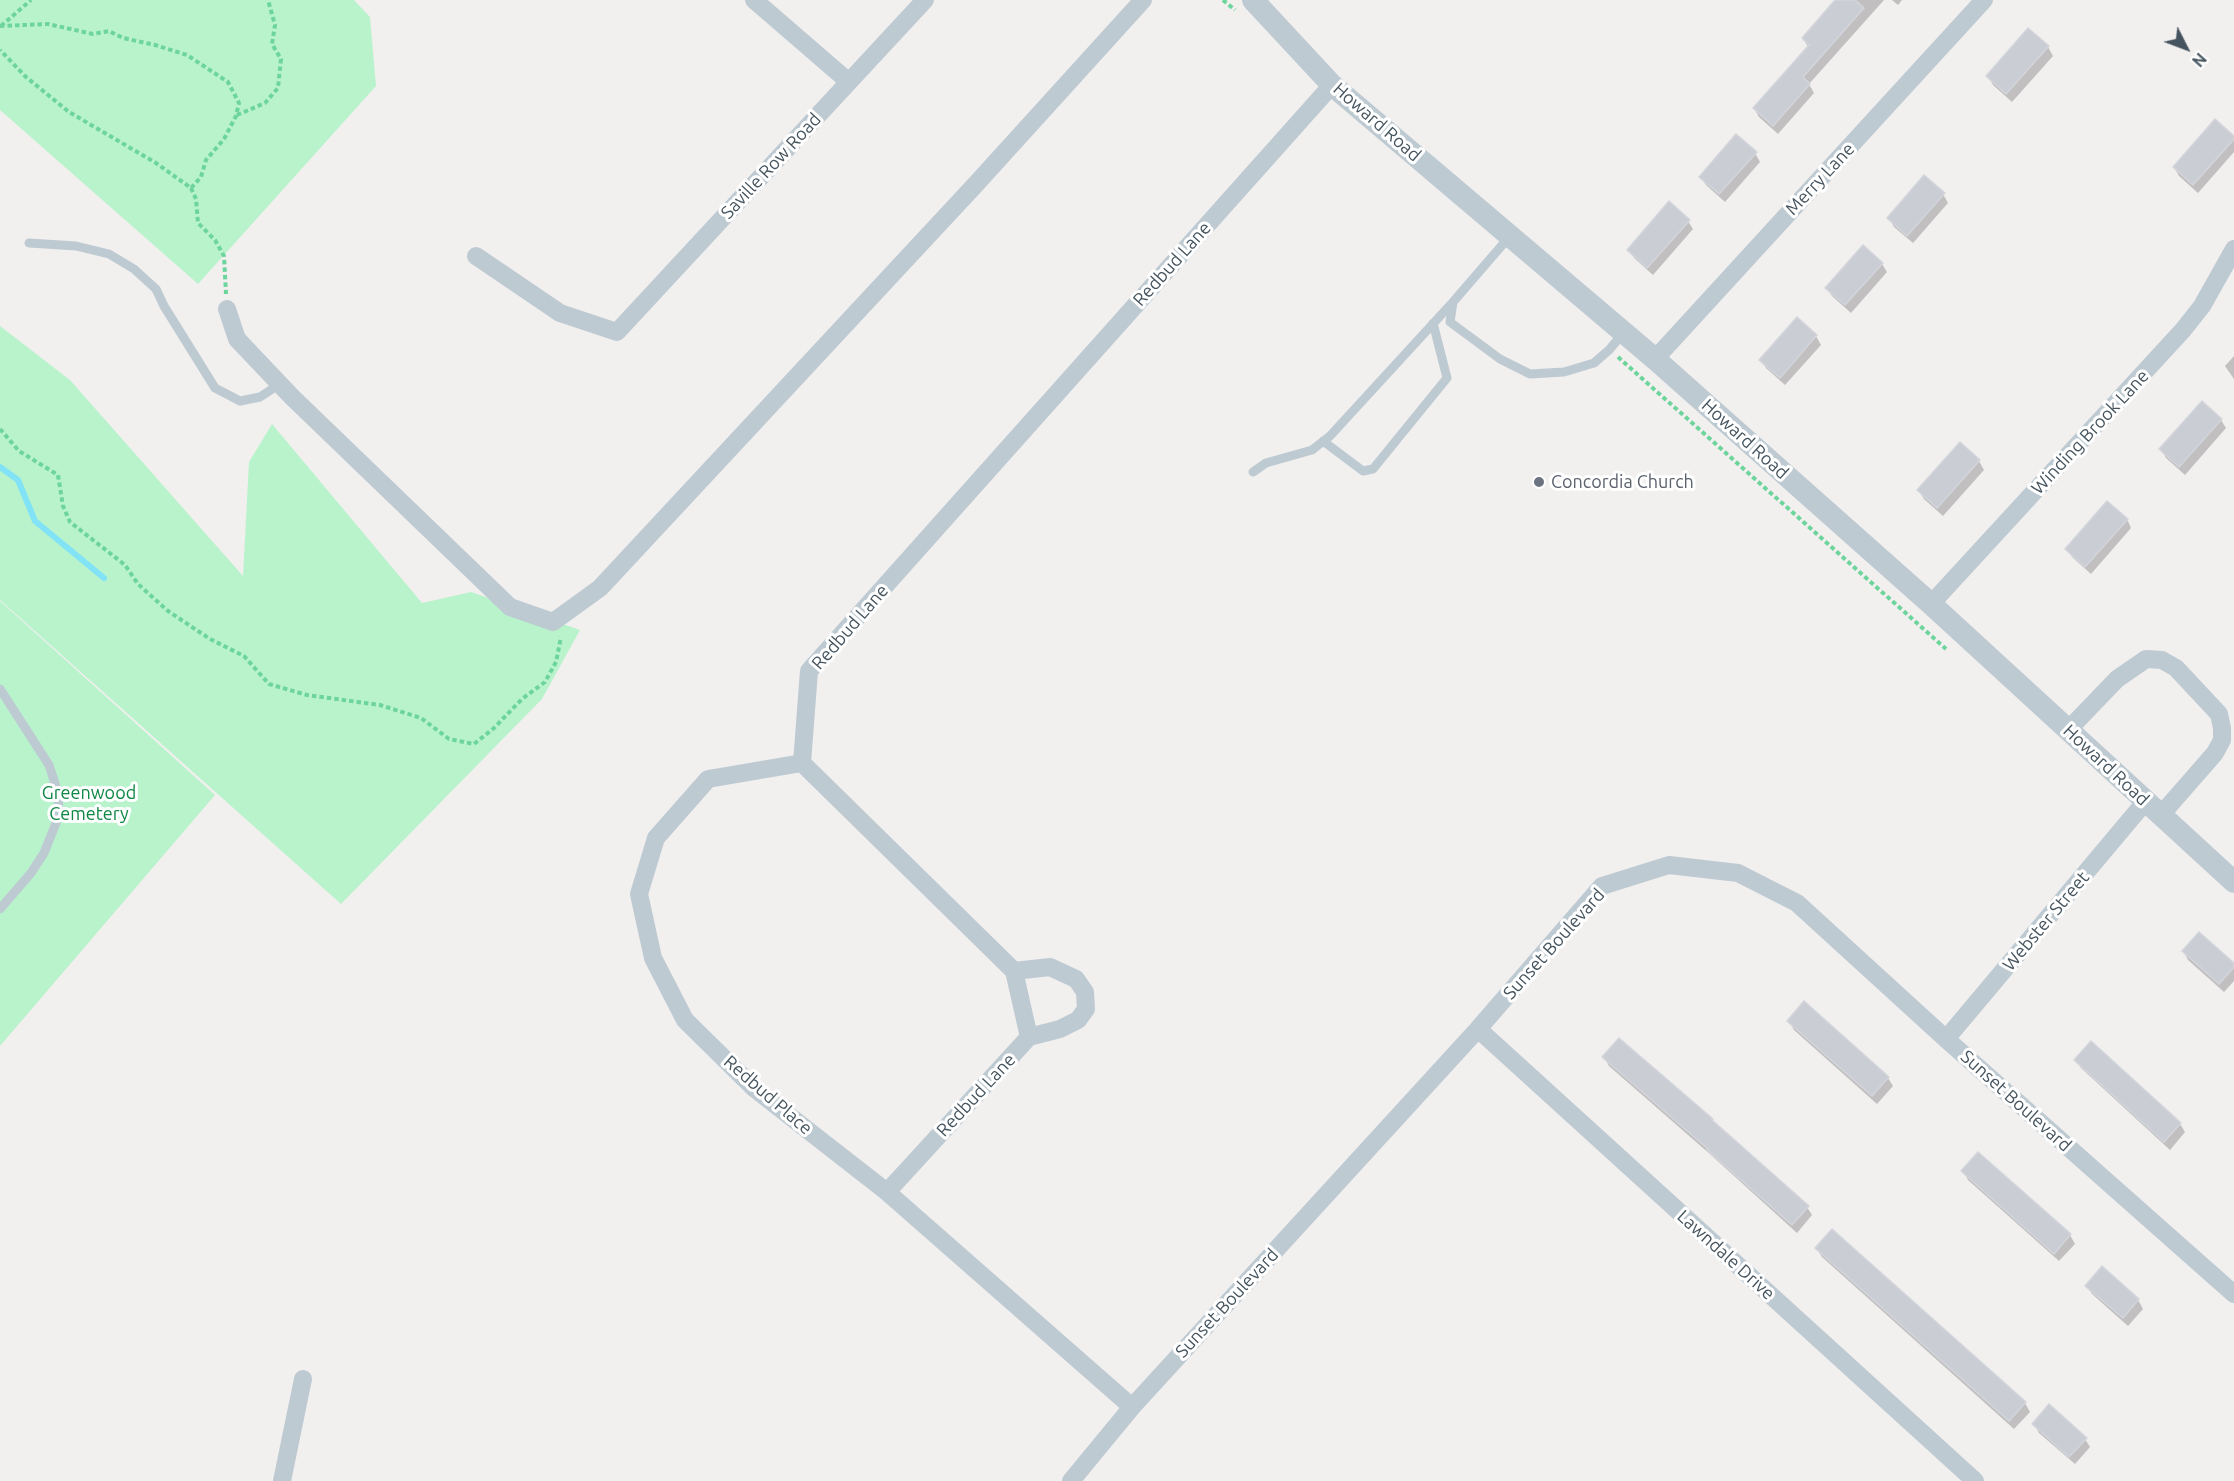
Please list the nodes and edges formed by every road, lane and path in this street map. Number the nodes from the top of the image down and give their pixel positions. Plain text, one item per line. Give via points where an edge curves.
1 (31, 0) edge
2 (268, 0) edge
3 (754, 0) edge
4 (925, 0) edge
5 (1143, 0) edge
6 (1253, 0) edge
7 (1984, 0) edge
8 (0, 26) edge
9 (0, 50) edge
10 (849, 82) junction
11 (1332, 85) junction
12 (236, 116) junction
13 (190, 188) junction
14 (1510, 236) junction
15 (29, 243) dead end
16 (2234, 249) edge
17 (476, 256) dead end
18 (1453, 303) junction
19 (226, 309) joint
20 (1433, 323) junction
21 (1624, 332) junction
22 (1655, 359) junction
23 (280, 384) junction
24 (0, 429) edge
25 (1323, 441) junction
26 (1253, 472) dead end
27 (1931, 604) junction
28 (559, 616) junction
29 (0, 689) edge
30 (2068, 730) junction
31 (802, 763) junction
32 (2153, 809) junction
33 (2234, 882) edge
34 (0, 909) edge
35 (1014, 971) junction
36 (1478, 1029) junction
37 (1029, 1037) junction
38 (1946, 1039) junction
39 (887, 1192) junction
40 (2234, 1294) edge
41 (303, 1379) dead end
42 (1132, 1407) junction
43 (1963, 1477) edge
44 (282, 1481) edge
45 (1071, 1481) edge

1 - 8 path
2 - 12 path via 276,25 272,44 281,59 278,88 265,103
3 - 10 street
4 - 10 street, Saville Row Road
5 - 28 street via 600,588
6 - 11 street, Howard Road
7 - 22 street, Merry Lane
8 - 12 path via 48,24 93,34 109,31 187,55 228,82 239,103
9 - 13 path via 69,112 156,163
10 - 17 street, Saville Row Road via 617,332 560,313
11 - 14 street, Howard Road
11 - 31 street, Redbud Lane via 809,671
12 - 13 path via 224,139 206,160 201,177
13 - 19 path via 196,199 198,224 215,240 224,256
14 - 18 lane
14 - 21 street, Howard Road
15 - 23 lane via 76,246 109,254 134,269 156,288 215,388 240,400 260,398
16 - 27 street, Winding Brook Lane via 2202,306 2183,330
18 - 20 lane
18 - 21 lane via 1450,321 1500,359 1530,374 1564,372 1593,363
19 - 23 street via 237,339
20 - 25 lane
20 - 25 lane via 1447,378 1373,469 1363,471
21 - 22 street, Howard Road
22 - 27 street, Howard Road
23 - 28 street via 510,608 552,622
24 - 28 path via 19,451 58,475 70,522 124,565 138,584 168,611 244,656 269,684 307,695 380,705 422,718 449,739 474,744 545,682 556,662 563,628
25 - 26 lane via 1312,450 1266,463
27 - 30 street, Howard Road
29 - 34 lane via 48,765 59,796 58,818 44,853
30 - 32 street, Howard Road
30 - 32 street via 2117,679 2146,658 2162,660 2176,668 2218,714 2222,740 2216,753
31 - 35 street
31 - 39 street, Redbud Place via 708,779 656,838 639,894 653,958 686,1020 755,1089
32 - 33 street, Howard Road
32 - 38 street, Webster Street
35 - 37 street, Redbud Lane
35 - 37 street via 1050,967 1076,979 1085,992 1086,1010 1078,1020
36 - 38 street, Sunset Boulevard via 1602,886 1669,866 1738,873 1797,903
36 - 42 street, Sunset Boulevard
36 - 43 street, Lawndale Drive
37 - 39 street, Redbud Lane
38 - 40 street, Sunset Boulevard
39 - 42 street, Redbud Place
41 - 44 street
42 - 45 street, Sunset Boulevard

